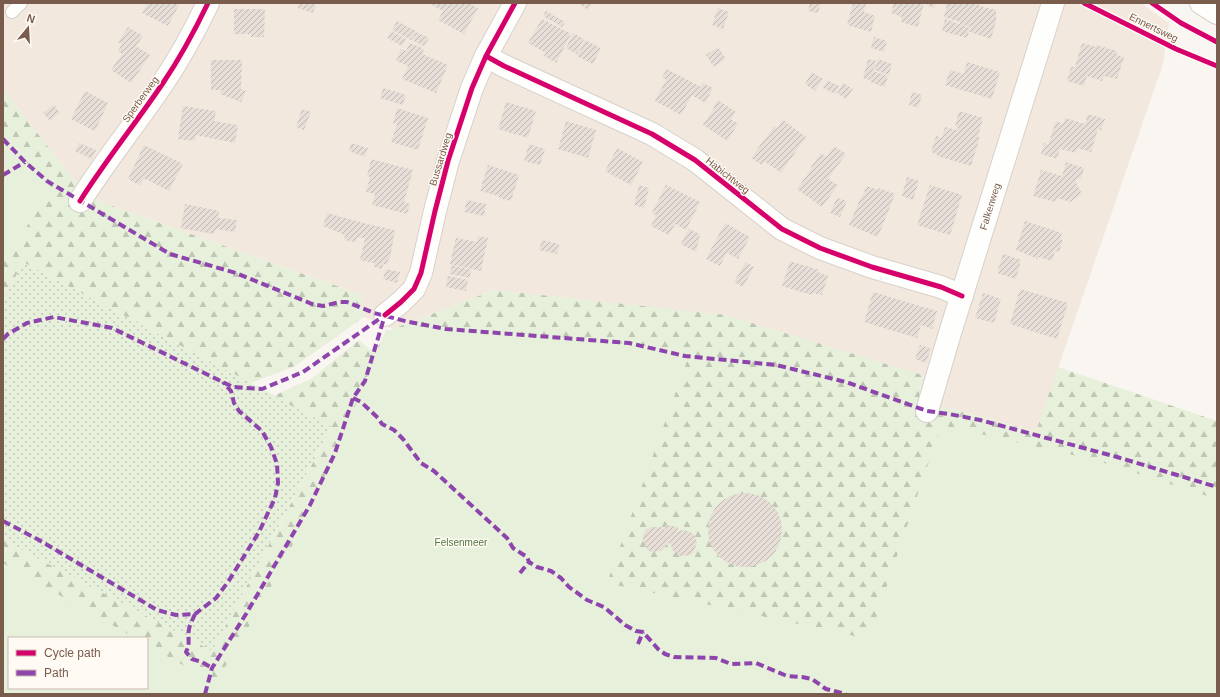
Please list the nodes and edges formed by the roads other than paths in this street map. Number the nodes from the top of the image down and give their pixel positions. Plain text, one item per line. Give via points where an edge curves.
1 (21, 3) edge
2 (208, 3) edge
3 (515, 3) edge
4 (1054, 3) edge
5 (1201, 3) edge
6 (12, 12) dead end
7 (1217, 13) edge
8 (486, 56) junction
9 (80, 201) dead end
10 (962, 296) junction
11 (385, 315) dead end
12 (927, 411) dead end

1 - 6 lane
2 - 9 street, Sperberweg via 164,82
3 - 8 street, Bussardweg
4 - 10 street, Falkenweg
5 - 7 street
8 - 10 street, Habichtweg via 652,134 695,160 782,229 820,248
8 - 11 street, Bussardweg via 472,88 448,161 434,210 421,273 414,289
10 - 12 street, Falkenweg

